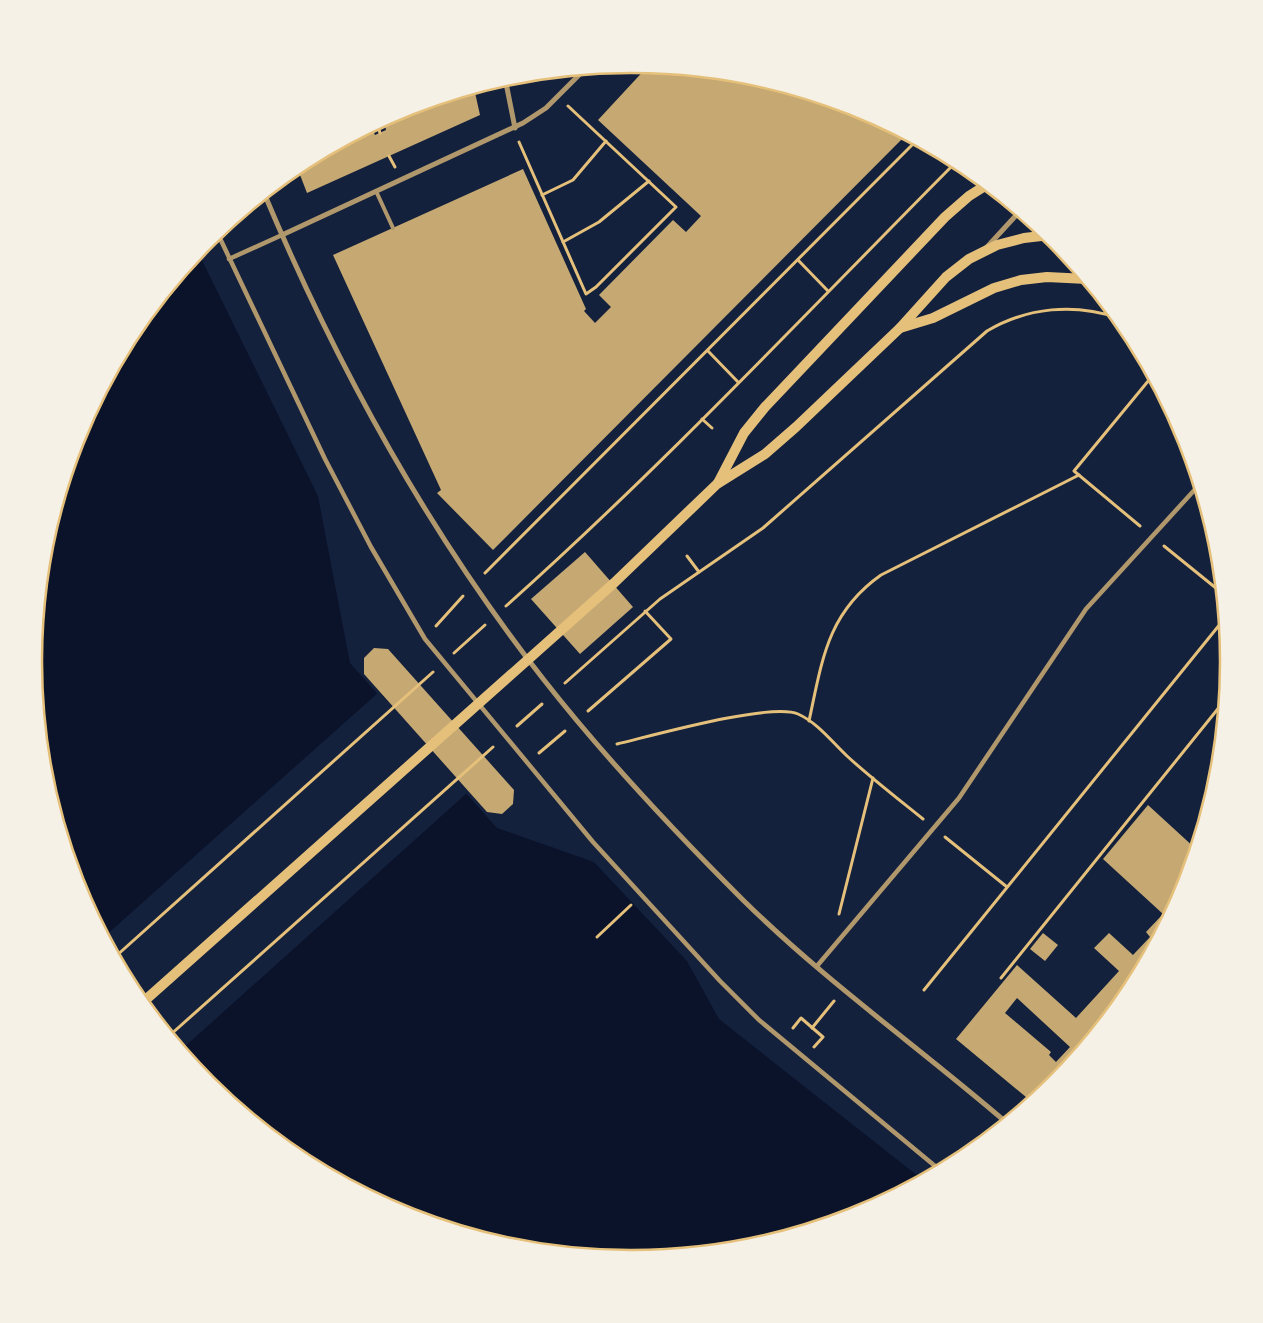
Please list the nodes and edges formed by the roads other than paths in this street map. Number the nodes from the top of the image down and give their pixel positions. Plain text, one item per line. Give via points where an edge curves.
1 (579, 75) edge
2 (506, 87) edge
3 (516, 128) junction
4 (982, 188) edge
5 (376, 191) junction
6 (267, 199) edge
7 (1015, 215) edge
8 (393, 228) dead end
9 (282, 235) junction
10 (1039, 237) edge
11 (221, 240) edge
12 (984, 251) junction
13 (229, 259) junction
14 (1079, 278) edge
15 (900, 328) junction
16 (717, 484) junction
17 (1195, 491) edge
18 (817, 966) junction
19 (148, 998) edge
20 (1002, 1119) edge
21 (935, 1167) edge

1 - 3 street via 538,114
2 - 3 street
3 - 5 street
4 - 16 main road via 944,217 765,407 742,438
5 - 8 lane
5 - 9 street
6 - 9 street
7 - 12 street
9 - 13 street
9 - 18 street via 342,363 384,442 474,584 543,679 601,748 744,901
10 - 12 main road via 1013,240
11 - 13 street
12 - 15 main road via 946,277
13 - 21 street via 329,468 425,639 593,842 720,981 759,1020
14 - 15 main road via 1021,280 982,293 933,318
15 - 16 main road via 779,442
16 - 19 main road via 614,583
17 - 18 street via 1086,608 976,776
18 - 20 street

